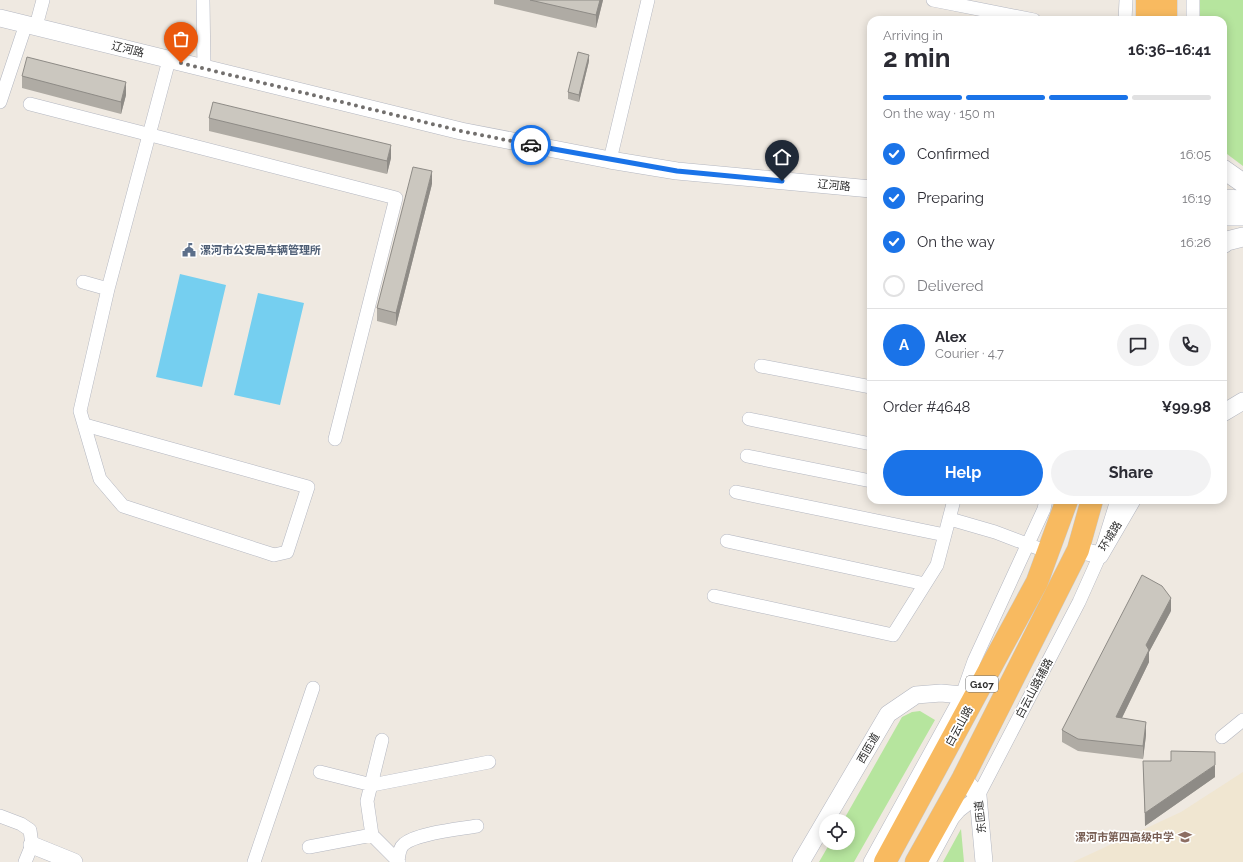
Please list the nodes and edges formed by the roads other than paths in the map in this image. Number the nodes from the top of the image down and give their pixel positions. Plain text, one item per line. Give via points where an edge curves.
1 (43, 0) edge
2 (203, 0) edge
3 (648, 0) edge
4 (933, 0) edge
5 (1126, 0) edge
6 (1147, 0) edge
7 (1166, 0) edge
8 (1193, 0) edge
9 (1014, 16) edge
10 (1125, 16) edge
11 (1147, 16) edge
12 (1166, 16) edge
13 (1193, 16) edge
14 (0, 18) edge
15 (31, 25) junction
16 (169, 60) junction
17 (204, 69) junction
18 (0, 102) edge
19 (30, 104) dead end
20 (149, 135) junction
21 (610, 160) junction
22 (677, 171) junction
23 (1227, 172) edge
24 (867, 180) edge
25 (1243, 184) edge
26 (867, 189) edge
27 (1227, 199) edge
28 (1243, 200) edge
29 (1227, 216) edge
30 (1243, 216) edge
31 (1243, 237) edge
32 (1227, 241) edge
33 (83, 282) dead end
34 (108, 289) junction
35 (761, 366) dead end
36 (867, 386) edge
37 (1243, 401) edge
38 (1227, 411) edge
39 (749, 419) dead end
40 (85, 425) junction
41 (335, 439) dead end
42 (867, 443) edge
43 (747, 456) dead end
44 (867, 480) edge
45 (736, 492) dead end
46 (953, 504) edge
47 (1045, 504) edge
48 (1066, 504) edge
49 (1091, 504) edge
50 (1116, 504) edge
51 (1130, 504) edge
52 (950, 519) junction
53 (945, 535) junction
54 (727, 541) dead end
55 (1027, 544) junction
56 (1078, 550) junction
57 (1048, 552) junction
58 (1100, 555) junction
59 (925, 584) junction
60 (714, 596) dead end
61 (313, 688) dead end
62 (968, 697) junction
63 (1243, 720) edge
64 (1222, 737) dead end
65 (382, 740) dead end
66 (489, 762) dead end
67 (320, 772) dead end
68 (963, 778) junction
69 (372, 786) junction
70 (978, 796) junction
71 (0, 816) edge
72 (476, 826) dead end
73 (372, 835) junction
74 (32, 845) junction
75 (309, 847) dead end
76 (25, 862) edge
77 (74, 862) edge
78 (254, 862) edge
79 (399, 862) edge
80 (801, 862) edge
81 (870, 862) edge
82 (885, 862) edge
83 (916, 862) edge
84 (929, 862) edge
85 (984, 862) edge

1 - 15 street
2 - 17 street
3 - 21 street
4 - 9 street
5 - 10 street
6 - 11 highway
7 - 12 highway
8 - 13 street
14 - 15 street, 辽河路
15 - 16 street, 辽河路
15 - 18 street
16 - 17 street, 辽河路
16 - 20 street
17 - 21 street, 辽河路 via 461,131
19 - 20 street
20 - 34 street
20 - 41 street via 396,198
21 - 22 street, 辽河路
22 - 24 street, 辽河路
22 - 26 street, 辽河路
23 - 25 main road
27 - 28 main road
29 - 30 main road
31 - 32 main road
33 - 34 street
34 - 40 street via 80,411
35 - 36 street
37 - 38 street
39 - 42 street
40 - 40 street via 100,478 123,506 274,555 287,552 308,487
43 - 44 street
45 - 53 street
46 - 52 street
47 - 55 street
48 - 57 highway, 白云山路 / G107
49 - 56 highway, G107
50 - 58 street, 白云山路辅路
51 - 58 street, 环城路
52 - 53 street
52 - 55 street
53 - 59 street via 937,565
54 - 59 street
55 - 57 street
55 - 62 street via 974,660
56 - 58 street, 环城路
56 - 68 highway, G107
57 - 62 highway, 白云山路 / G107 via 1036,582
58 - 70 street, 白云山路辅路 via 1079,602
59 - 60 street via 893,634
61 - 78 street
62 - 80 street, 西匝道 via 941,692 916,695 888,714
62 - 81 street
62 - 82 highway, 白云山路 / G107
63 - 64 street
65 - 69 street
66 - 69 street
67 - 69 street
68 - 70 street, 东匝道
68 - 83 highway, G107
69 - 73 street via 367,801
70 - 84 street, 白云山路辅路 via 953,818
70 - 85 street, 东匝道
71 - 74 street via 30,830
72 - 79 street via 422,836 404,844 399,853
73 - 75 street
73 - 79 street
74 - 76 street
74 - 77 street

